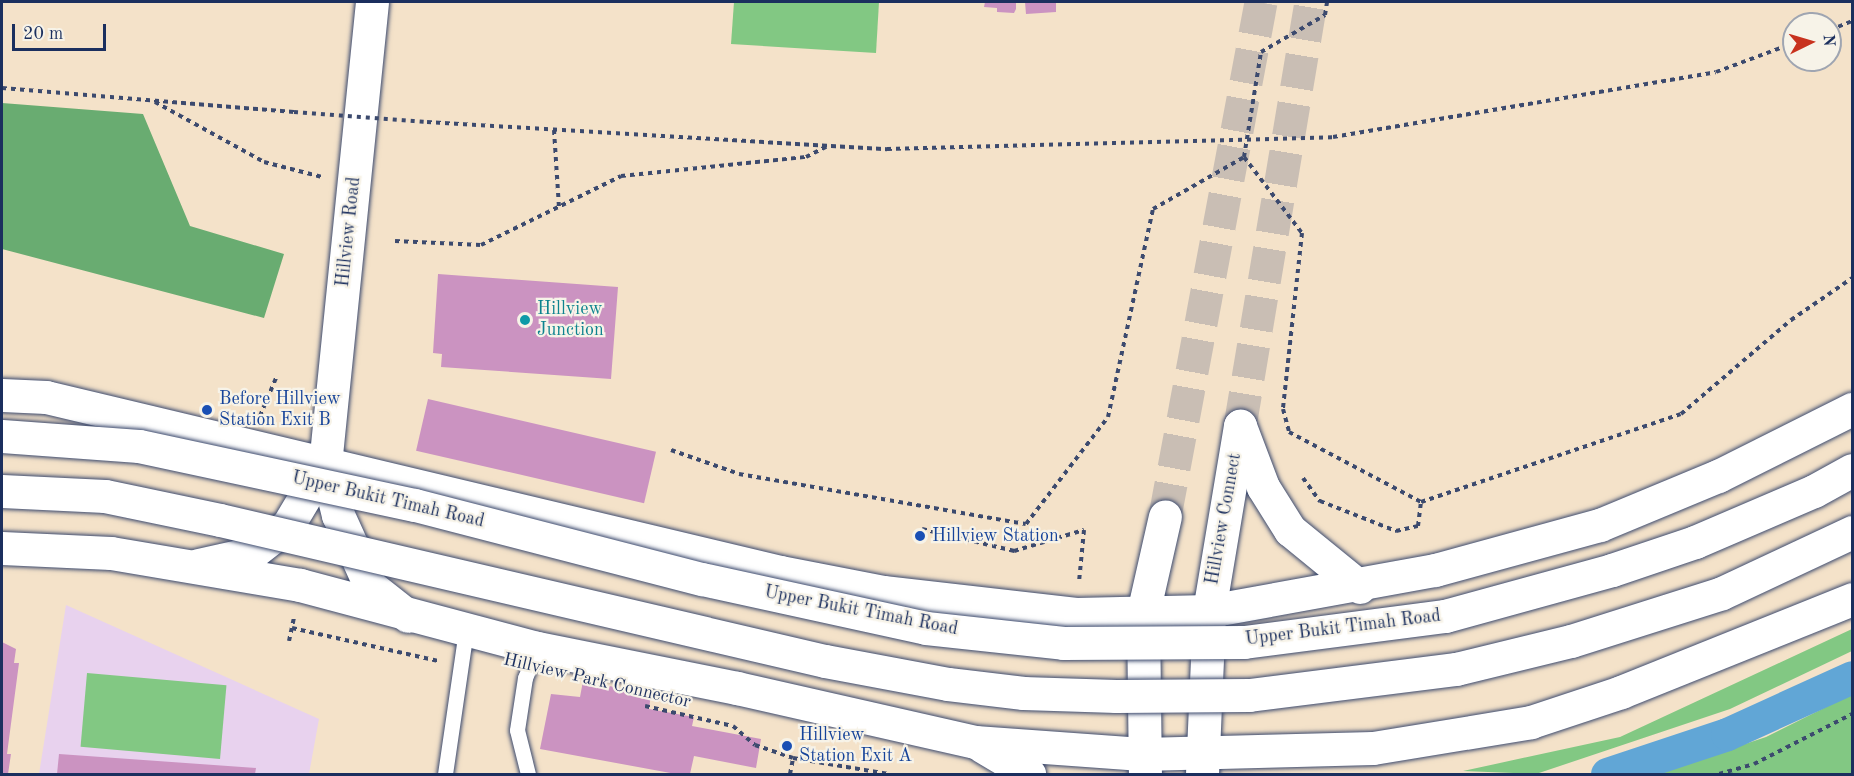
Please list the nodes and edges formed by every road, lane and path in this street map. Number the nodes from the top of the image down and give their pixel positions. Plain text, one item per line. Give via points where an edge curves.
1 (372, 2) edge
2 (1328, 2) edge
3 (1782, 47) edge
4 (2, 88) edge
5 (151, 100) junction
6 (554, 130) junction
7 (1245, 140) junction
8 (829, 146) junction
9 (1244, 157) junction
10 (322, 177) dead end
11 (559, 207) junction
12 (395, 242) dead end
13 (1852, 278) edge
14 (2, 395) edge
15 (1852, 409) edge
16 (2, 436) edge
17 (671, 450) dead end
18 (325, 463) junction
19 (1852, 470) edge
20 (1303, 478) dead end
21 (2, 491) edge
22 (1420, 502) junction
23 (1165, 516) tunnel mouth
24 (922, 529) dead end
25 (1084, 530) dead end
26 (1852, 532) edge
27 (2, 548) edge
28 (198, 566) junction
29 (1360, 587) junction
30 (1852, 599) edge
31 (1209, 611) junction
32 (1143, 614) junction
33 (409, 617) junction
34 (466, 630) junction
35 (289, 641) dead end
36 (537, 648) junction
37 (459, 665) junction
38 (640, 705) dead end
39 (1852, 714) edge
40 (975, 742) junction
41 (1373, 748) junction
42 (793, 758) junction
43 (1144, 764) edge
44 (1203, 765) edge
45 (445, 774) edge
46 (528, 774) edge
47 (790, 774) edge
48 (889, 774) edge
49 (1029, 774) edge
50 (1297, 774) edge
51 (1719, 774) edge

1 - 18 main road, Hillview Road
2 - 7 path via 1325,15 1261,52
3 - 7 path via 1716,72 1333,137
4 - 5 path
5 - 6 path, bridge
5 - 10 path via 264,162
6 - 8 path
6 - 11 path
7 - 8 path via 887,149
7 - 9 path
8 - 11 path via 806,157 634,173 608,181
9 - 17 path via 1153,208 1108,417 1026,524 739,474
9 - 22 path via 1302,233 1283,409 1289,432
11 - 12 path via 481,245
13 - 22 path via 1791,320 1681,414
14 - 18 main road via 46,397
15 - 29 main road via 1718,476 1600,525
16 - 19 main road, Upper Bukit Timah Road, bridge via 150,448 404,503 848,612 926,628 1063,643 1244,642 1445,616 1602,573 1695,542 1814,491
18 - 28 main road via 288,525 252,553
18 - 32 main road via 780,572 883,592 1076,614
18 - 33 main road via 338,515 370,586
20 - 22 path via 1320,501 1396,531 1418,526
21 - 26 main road, bridge via 105,496 858,668 1002,690 1116,696 1249,695 1456,669 1572,641 1722,593
23 - 32 main road
24 - 25 path via 1014,551
27 - 28 main road via 111,553
28 - 33 main road via 300,585
29 - 31 main road
29 - 31 main road, Hillview Connect via 1290,530 1263,487 1240,426
30 - 41 main road via 1621,692 1531,722
31 - 32 main road
31 - 44 main road, Hillview Connect
32 - 43 main road
33 - 34 main road
34 - 36 main road
34 - 37 lane
35 - 37 path via 292,628
36 - 40 main road
36 - 46 lane via 525,678 517,730
37 - 45 lane
38 - 42 path, Hillview Park Connector via 733,726 755,745
39 - 51 path via 1754,764
40 - 43 main road
40 - 49 main road
41 - 44 main road
41 - 50 main road
42 - 47 path
42 - 48 path, Hillview Park Connector
43 - 44 main road

